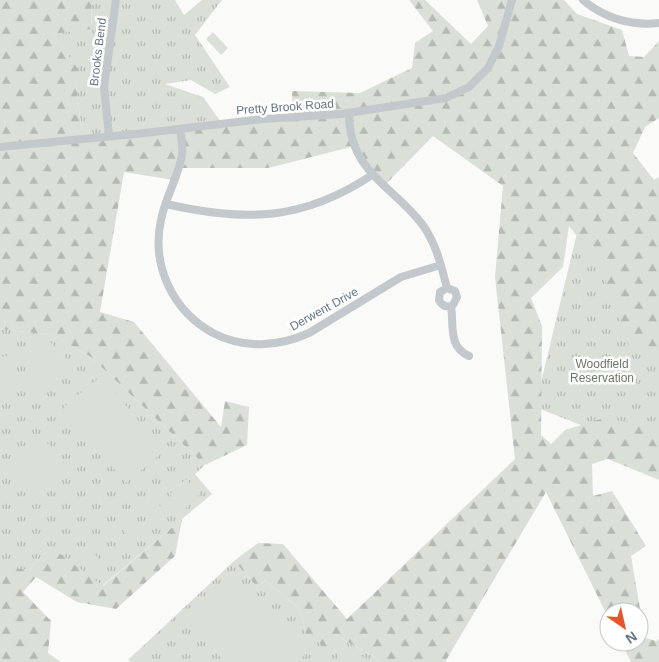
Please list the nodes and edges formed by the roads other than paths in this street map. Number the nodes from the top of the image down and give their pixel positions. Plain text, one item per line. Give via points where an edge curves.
1 (116, 0) edge
2 (512, 0) edge
3 (582, 0) edge
4 (659, 23) edge
5 (350, 113) junction
6 (180, 129) junction
7 (109, 136) junction
8 (0, 147) edge
9 (372, 174) junction
10 (166, 204) junction
11 (441, 265) junction
12 (447, 288) junction
13 (450, 306) junction
14 (469, 356) dead end

1 - 7 street, Brooks Bend via 104,88
2 - 5 street, Pretty Brook Road via 495,57 469,87 435,101
3 - 4 street via 618,20
5 - 6 street, Pretty Brook Road
5 - 9 street via 356,148
6 - 7 street, Pretty Brook Road
6 - 10 street, Derwent Drive via 182,154
7 - 8 street, Pretty Brook Road
9 - 10 street via 326,200 271,214 234,216
9 - 11 street via 422,224
10 - 11 street, Derwent Drive via 160,221 158,246 162,270 172,293 196,322 217,335 239,342 273,344 297,338 401,277
11 - 12 street
12 - 13 street via 456,294 456,300
12 - 13 street via 440,292 438,300
13 - 14 street via 454,340 460,352

